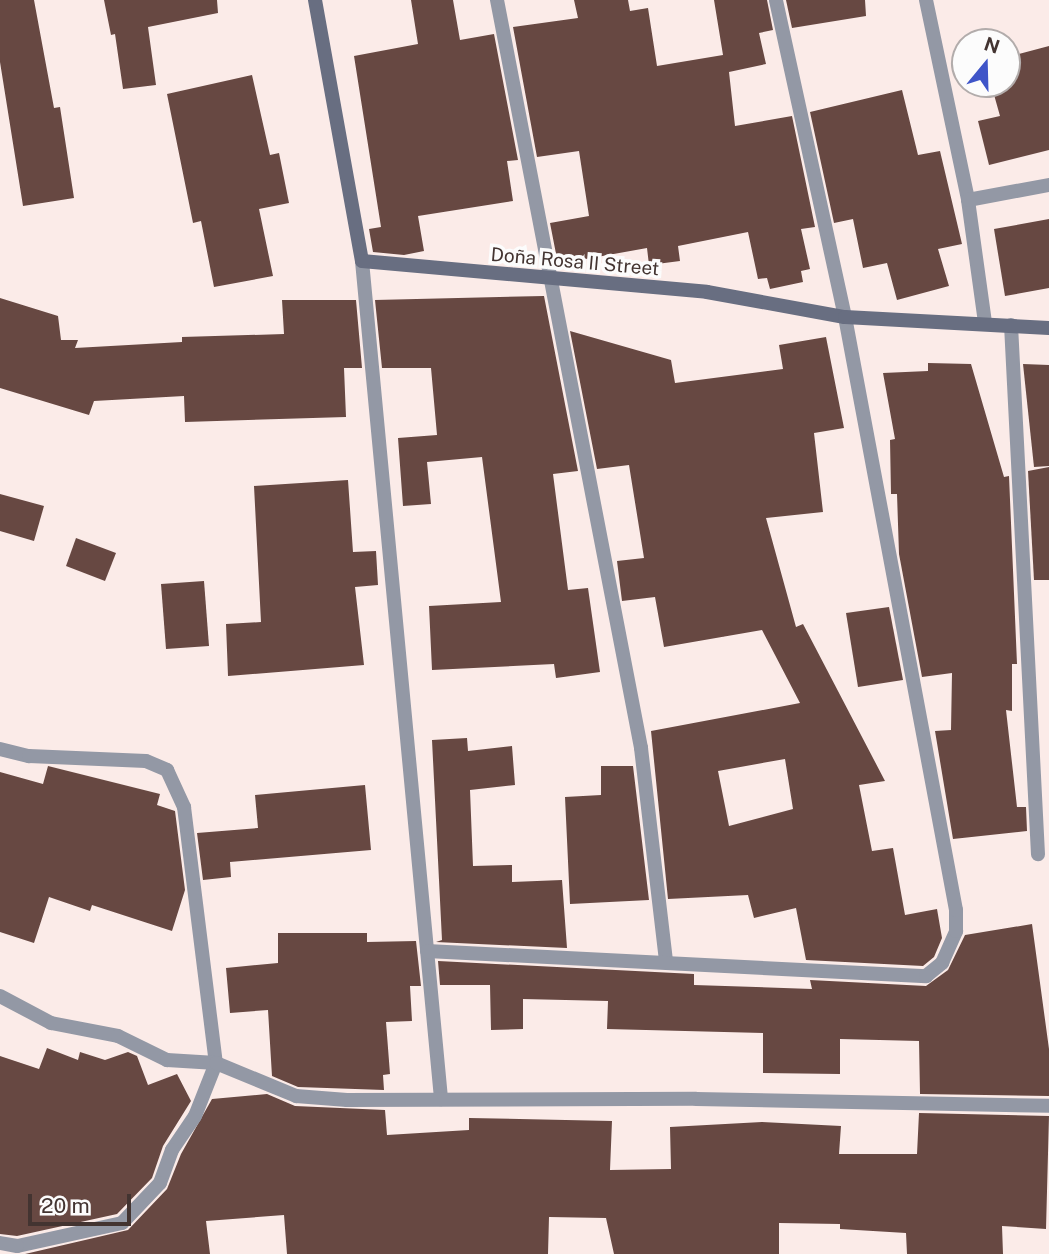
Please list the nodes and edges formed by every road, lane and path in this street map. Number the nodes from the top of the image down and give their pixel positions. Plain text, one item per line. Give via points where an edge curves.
1 (315, 0) edge
2 (497, 0) edge
3 (776, 0) edge
4 (926, 0) edge
5 (1049, 185) edge
6 (968, 200) junction
7 (362, 261) junction
8 (550, 281) junction
9 (845, 317) junction
10 (985, 323) junction
11 (1011, 325) junction
12 (1049, 328) edge
13 (0, 749) edge
14 (1038, 854) dead end
15 (427, 951) junction
16 (666, 961) junction
17 (0, 996) edge
18 (216, 1063) junction
19 (441, 1099) junction
20 (1049, 1105) edge
21 (0, 1243) edge

1 - 7 main road
2 - 8 street
3 - 9 street
4 - 6 street
5 - 6 street
6 - 10 street
7 - 8 main road, Doña Rosa II Street
7 - 15 street
8 - 9 main road, Doña Rosa II Street via 707,292
8 - 16 street via 641,748
9 - 10 main road, Doña Rosa II Street
9 - 16 street via 956,910 956,931 942,963 926,976
10 - 11 main road, Doña Rosa II Street
11 - 12 main road, Doña Rosa II Street
11 - 14 street
13 - 18 street via 29,756 146,761 167,770 184,807
15 - 16 street
15 - 19 street
17 - 18 street via 51,1023 118,1036 167,1060
18 - 19 street via 296,1096
18 - 21 street via 160,1184 122,1223 17,1246
19 - 20 street

